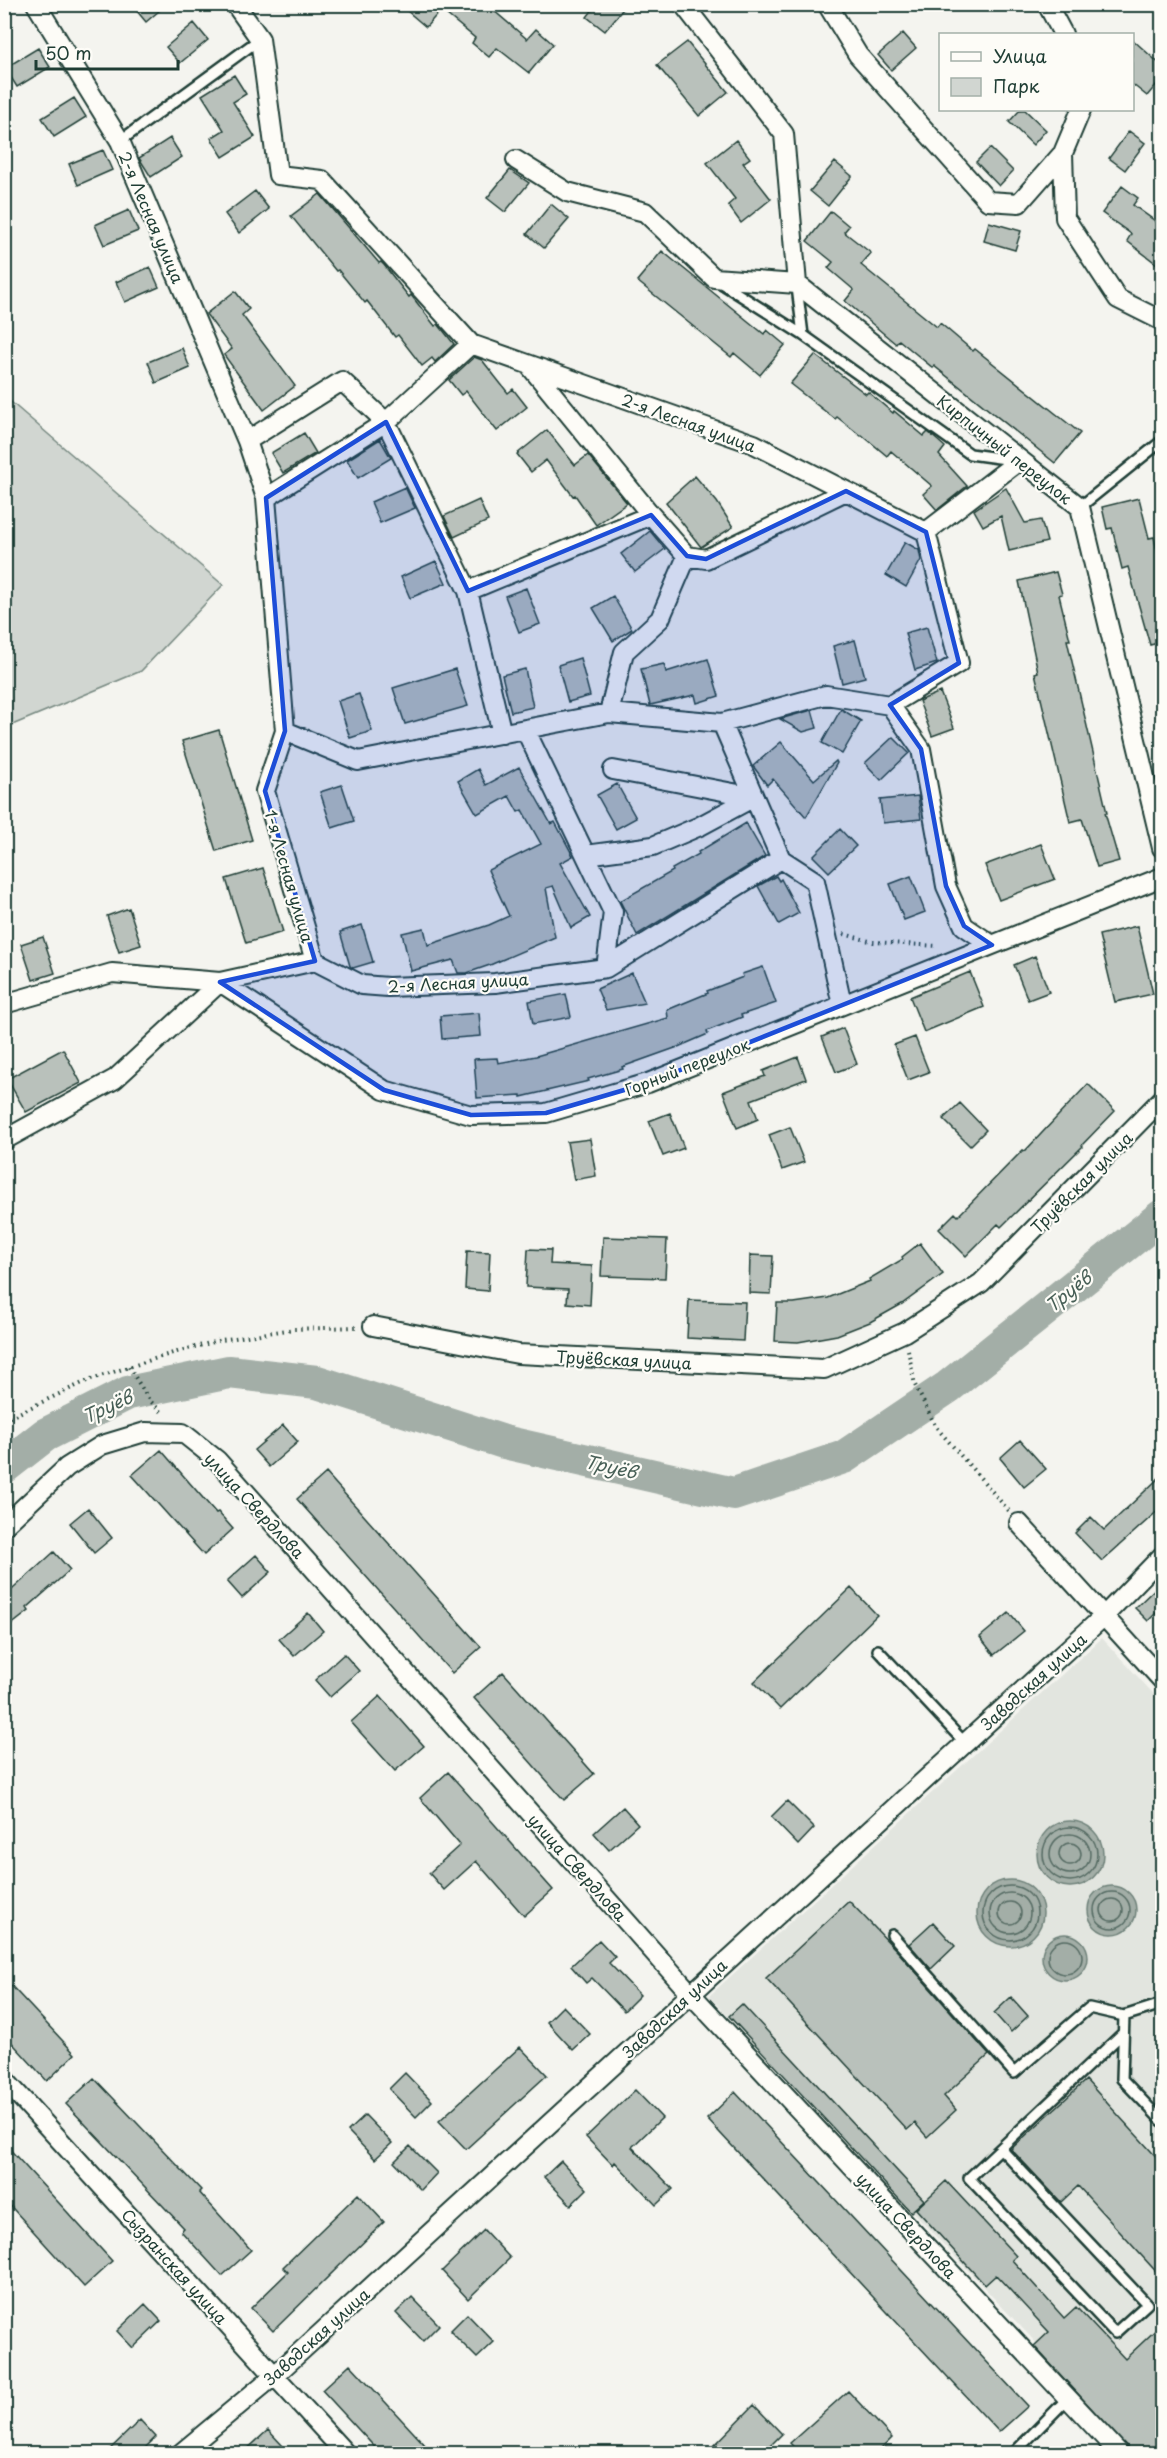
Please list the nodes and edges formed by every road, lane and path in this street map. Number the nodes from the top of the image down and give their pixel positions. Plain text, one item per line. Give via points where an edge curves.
1 (36, 4) edge
2 (235, 4) edge
3 (683, 4) edge
4 (827, 4) edge
5 (1047, 4) edge
6 (1062, 33) edge
7 (260, 39) junction
8 (1081, 111) edge
9 (120, 141) junction
10 (1063, 153) junction
11 (516, 160) dead end
12 (714, 278) junction
13 (797, 284) junction
14 (1162, 321) edge
15 (803, 335) junction
16 (471, 344) junction
17 (528, 364) junction
18 (386, 422) junction
19 (247, 441) junction
20 (1162, 441) edge
21 (1020, 460) junction
22 (846, 491) junction
23 (266, 498) junction
24 (1080, 507) junction
25 (651, 515) junction
26 (926, 532) junction
27 (687, 556) junction
28 (468, 591) junction
29 (890, 705) junction
30 (609, 713) junction
31 (722, 723) junction
32 (525, 729) junction
33 (285, 731) junction
34 (501, 734) junction
35 (613, 770) dead end
36 (754, 797) junction
37 (1162, 848) edge
38 (586, 855) junction
39 (781, 859) junction
40 (1162, 877) edge
41 (824, 923) junction
42 (992, 945) junction
43 (941, 946) dead end
44 (315, 961) junction
45 (606, 968) junction
46 (220, 982) junction
47 (4, 1004) edge
48 (842, 1005) junction
49 (1162, 1099) edge
50 (4, 1140) edge
51 (373, 1326) joint
52 (905, 1332) junction
53 (129, 1367) junction
54 (149, 1400) dead end
55 (4, 1419) edge
56 (1019, 1523) joint
57 (4, 1526) edge
58 (1162, 1556) edge
59 (1104, 1617) junction
60 (878, 1650) dead end
61 (1162, 1680) edge
62 (965, 1743) junction
63 (892, 1935) dead end
64 (690, 1993) junction
65 (1162, 2004) edge
66 (1124, 2016) junction
67 (1122, 2034) junction
68 (4, 2079) edge
69 (1162, 2121) edge
70 (1001, 2149) junction
71 (274, 2375) junction
72 (1068, 2398) junction
73 (180, 2454) edge
74 (346, 2454) edge
75 (1013, 2454) edge
76 (1120, 2454) edge

1 - 9 street, 2-я Лесная улица
2 - 7 street, 2-я Лесная улица
3 - 13 street via 784,134
4 - 10 street via 858,55 988,201 1019,203
5 - 6 street
7 - 9 lane
7 - 16 street, 2-я Лесная улица via 278,175 322,180
8 - 10 street
9 - 19 street, 2-я Лесная улица
10 - 14 street via 1065,218 1118,298
11 - 12 street via 567,192 645,212
12 - 13 street
12 - 15 lane
13 - 15 lane
13 - 21 street, Кирпичный переулок
15 - 21 lane via 970,454
16 - 17 street, 2-я Лесная улица
16 - 18 street
17 - 22 street, 2-я Лесная улица via 754,444
17 - 25 street
18 - 19 street via 342,381
18 - 23 street
18 - 28 street
19 - 23 street, 2-я Лесная улица
20 - 24 lane
21 - 24 street, Кирпичный переулок
21 - 26 street
22 - 26 street, 2-я Лесная улица
22 - 27 street via 706,559
23 - 33 street, 2-я Лесная улица
24 - 37 street, Кирпичный переулок
25 - 27 street
25 - 28 street
26 - 29 street via 959,663
27 - 30 street via 660,619 624,652
28 - 34 street
29 - 31 street via 826,695
29 - 42 street via 921,749 946,886 964,926
30 - 31 street
30 - 32 street
31 - 36 street
32 - 34 street
32 - 38 street
33 - 34 street via 358,761
33 - 44 street, 1-я Лесная улица via 266,791
35 - 36 street
36 - 38 street via 653,846
36 - 39 street
38 - 45 street via 613,912
39 - 41 street via 814,881
39 - 45 street, 2-я Лесная улица
40 - 42 street, Горный переулок
41 - 43 path via 840,933 873,942
41 - 48 street
42 - 48 street, Горный переулок
44 - 45 street, 2-я Лесная улица via 362,985 388,987 495,983
44 - 46 street, 1-я Лесная улица
46 - 47 street, 1-я Лесная улица via 112,973
46 - 48 street, Горный переулок via 384,1090 471,1115 546,1113 648,1083
46 - 50 street via 115,1079
49 - 52 street, Труёвская улица via 981,1283
51 - 52 street, Труёвская улица via 518,1354 824,1369
51 - 53 path via 294,1329 221,1340
52 - 56 path via 915,1385 936,1427
53 - 54 path
53 - 55 path via 92,1379
56 - 59 street
57 - 64 street, улица Свердлова via 67,1467 102,1445 145,1432 183,1433 217,1460
58 - 59 street, Заводская улица
59 - 61 street
59 - 62 street, Заводская улица
60 - 62 lane
62 - 64 street, Заводская улица
63 - 66 lane via 1014,2073 1089,2008
64 - 71 street, Заводская улица
64 - 72 street, улица Свердлова
65 - 66 lane
66 - 67 lane
67 - 69 lane via 1122,2079
67 - 70 lane
68 - 71 street, Сызранская улица
70 - 70 lane via 969,2178 1115,2333 1147,2304
71 - 73 street, Заводская улица
71 - 74 street, Сызранская улица
72 - 75 lane
72 - 76 street, улица Свердлова

